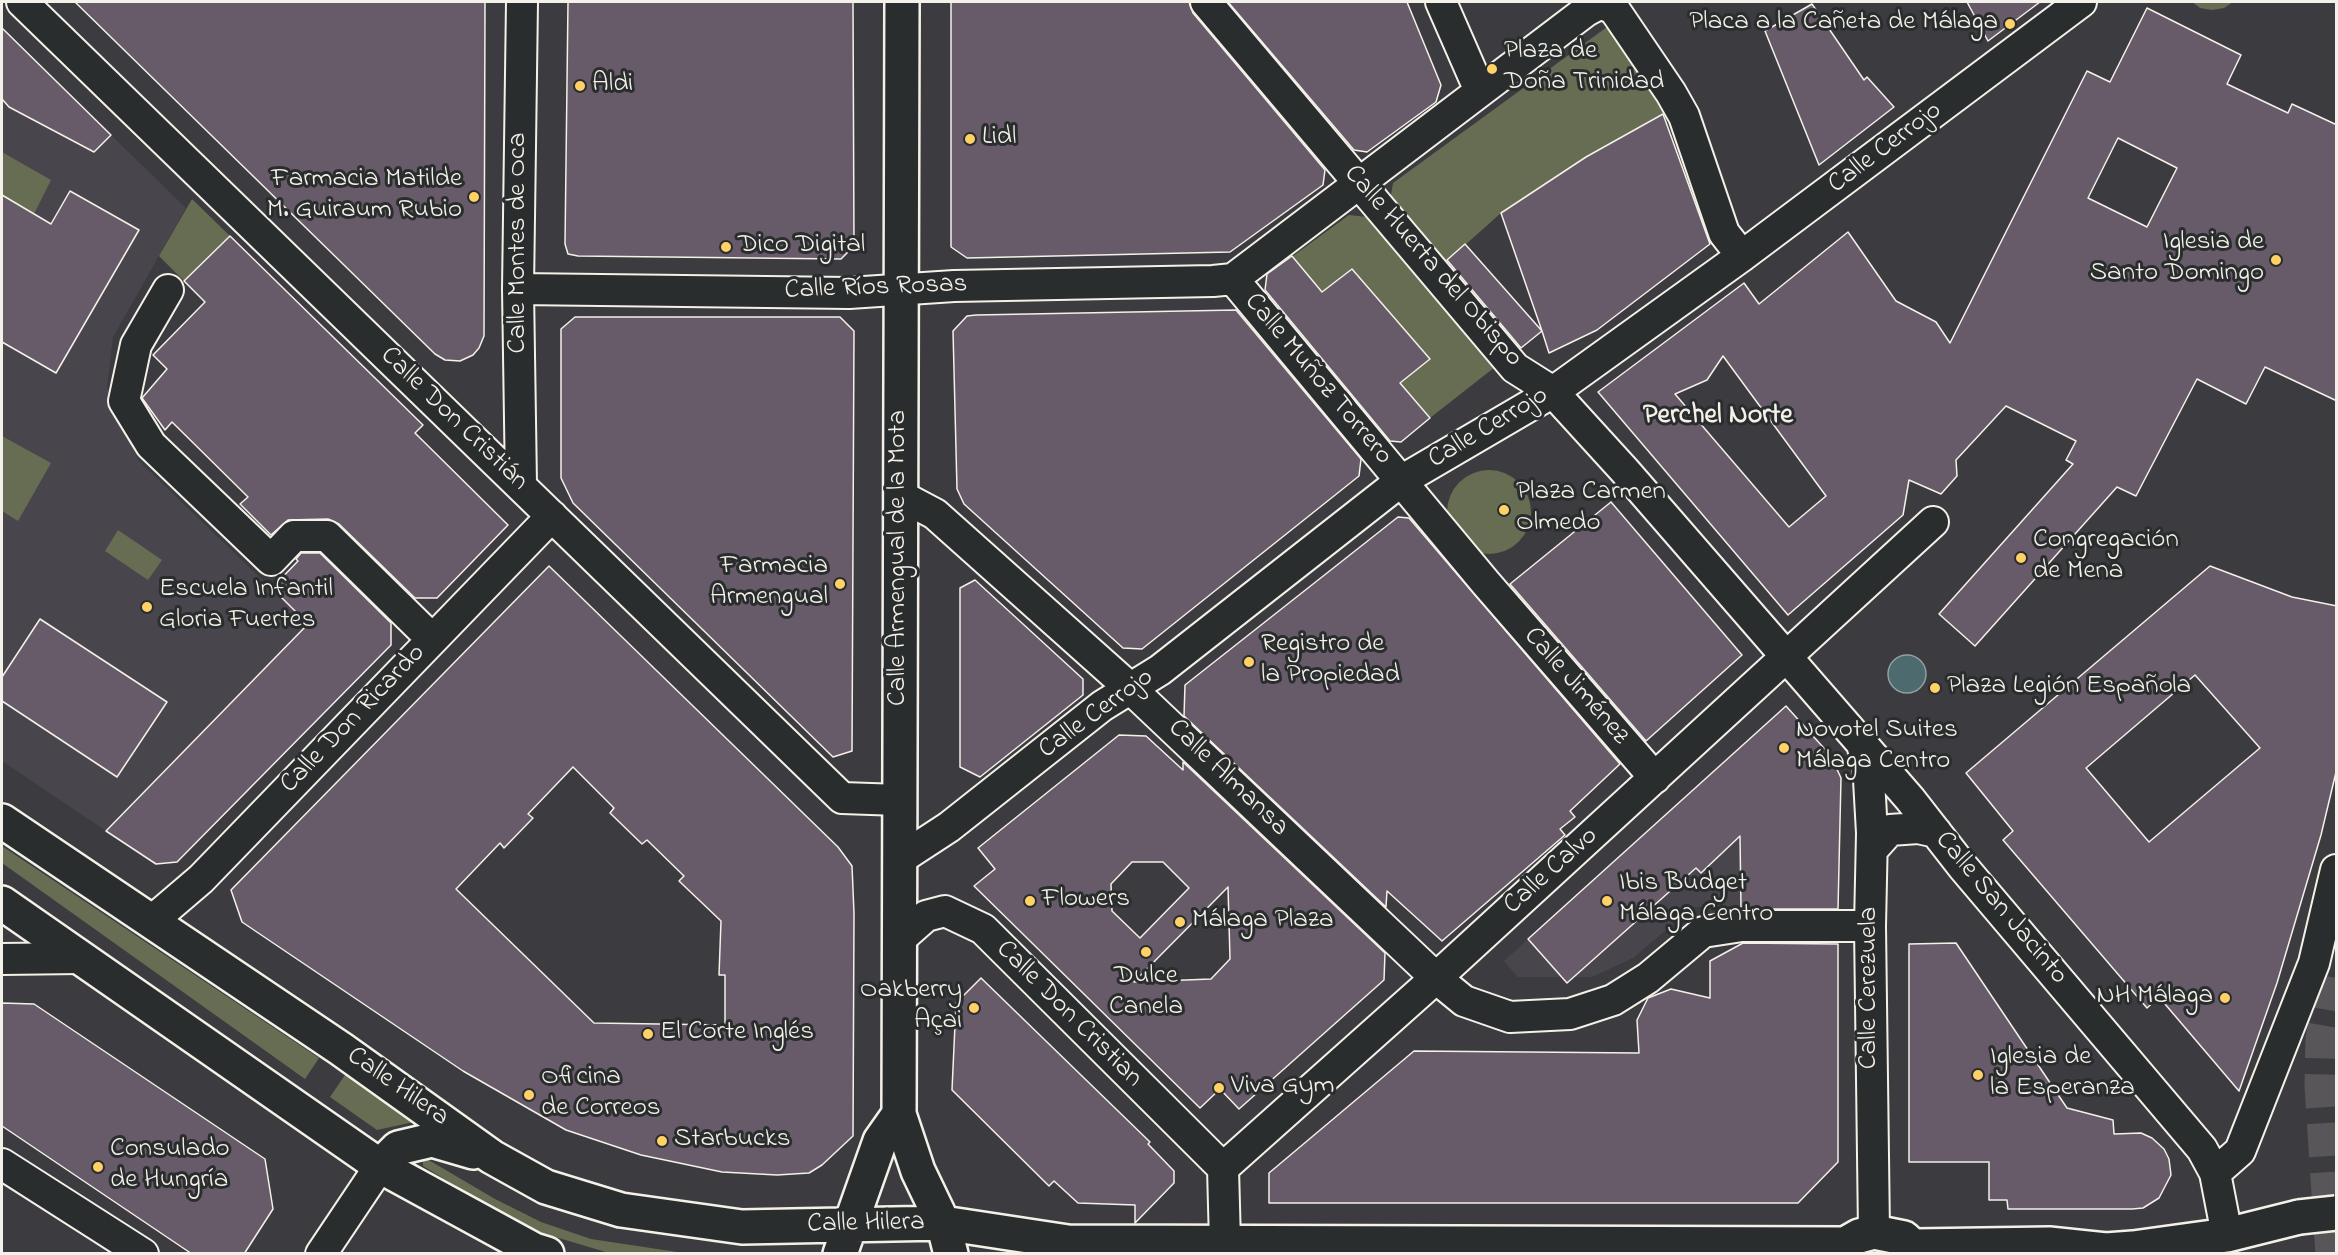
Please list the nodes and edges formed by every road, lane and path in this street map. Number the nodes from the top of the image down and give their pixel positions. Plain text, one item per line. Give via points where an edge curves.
1 (22, 2) edge
2 (522, 2) edge
3 (902, 2) edge
4 (1206, 2) edge
5 (1441, 2) edge
6 (2081, 2) edge
7 (1592, 4) edge
8 (2046, 11) edge
9 (1480, 91) junction
10 (1358, 181) junction
11 (1742, 256) junction
12 (1233, 279) junction
13 (518, 289) junction
14 (168, 290) dead end
15 (901, 290) junction
16 (1553, 392) junction
17 (1401, 481) junction
18 (521, 485) junction
19 (901, 496) junction
20 (552, 516) junction
21 (1933, 522) dead end
22 (432, 639) junction
23 (1785, 657) junction
24 (1131, 689) junction
25 (1862, 745) junction
26 (1654, 778) junction
27 (900, 800) junction
28 (2, 821) edge
29 (1936, 832) junction
30 (1872, 849) junction
31 (900, 859) junction
32 (2337, 870) edge
33 (2, 903) edge
34 (153, 920) junction
35 (1870, 926) junction
36 (900, 939) junction
37 (80, 958) junction
38 (2, 959) edge
39 (1436, 978) junction
40 (899, 1114) junction
41 (492, 1157) junction
42 (2, 1164) edge
43 (380, 1166) junction
44 (1223, 1168) junction
45 (2215, 1173) junction
46 (2337, 1213) edge
47 (2227, 1235) junction
48 (947, 1238) edge
49 (845, 1240) edge
50 (1225, 1243) junction
51 (1852, 1243) edge
52 (1919, 1250) edge
53 (2100, 1252) edge
54 (143, 1254) edge
55 (321, 1254) edge
56 (547, 1254) edge

1 - 18 street, Calle Don Cristián
2 - 13 street, Calle Montes de Oca
3 - 15 main road, Calle Armengual de la Mota
4 - 10 street, Calle Huerta del Obispo
5 - 9 street
6 - 8 street, Calle Cerrojo
7 - 9 street
7 - 11 street via 1614,9 1671,93 1684,116 1724,233
8 - 11 street, Calle Cerrojo via 1974,83
9 - 10 street
10 - 12 street
10 - 16 street, Calle Huerta del Obispo via 1515,368
11 - 16 street, Calle Cerrojo
12 - 15 street, Calle Ríos Rosas
12 - 17 street, Calle Muñoz Torrero
13 - 15 street, Calle Ríos Rosas via 849,293
13 - 18 street, Calle Montes de Oca
14 - 22 street via 136,345 124,401 151,445 271,560 294,537 327,536
15 - 19 main road, Calle Armengual de la Mota
16 - 17 street, Calle Cerrojo
16 - 23 street, Calle Huerta del Obispo
17 - 24 street, Calle Cerrojo
17 - 26 street, Calle Jiménez
18 - 20 street, Calle Don Cristián
19 - 24 street, Calle Almansa via 935,514
19 - 27 main road, Calle Armengual de la Mota
20 - 22 street, Calle Don Ricardo
20 - 27 street, Calle Don Cristián via 842,798
21 - 23 street, Calle Calvo
22 - 34 street, Calle Don Ricardo via 201,879
23 - 25 street, Calle San Jacinto
23 - 26 street, Calle Calvo
24 - 31 street, Calle Cerrojo via 1102,706 950,827
24 - 39 street, Calle Almansa
25 - 29 street, Calle San Jacinto
25 - 30 street, Calle Cerezuela via 1868,762
26 - 39 street, Calle Calvo
27 - 31 main road, Calle Armengual de la Mota
28 - 34 main road, Calle Hilera
29 - 30 street via 1918,828 1890,830
29 - 45 street, Calle San Jacinto via 2202,1149
30 - 35 street, Calle Cerezuela
31 - 36 main road, Calle Armengual de la Mota
32 - 45 street via 2314,963 2240,1151
33 - 37 main road
34 - 41 main road, Calle Hilera
35 - 39 street, Calle Almansa via 1742,926 1703,932 1648,978 1613,1000 1570,1014 1510,1017 1464,1001
35 - 51 street, Calle Cerezuela
36 - 40 main road, Calle Armengual de la Mota
36 - 44 street, Calle Don Cristian via 926,916 945,911 983,930
37 - 38 street
37 - 43 main road
39 - 44 street, Calle Calvo
40 - 48 main road, Calle Armengual de la Mota
40 - 49 main road via 880,1141
41 - 43 main road via 432,1140 398,1148
41 - 49 main road, Calle Hilera via 546,1187 621,1210
42 - 54 street
43 - 55 street
43 - 56 main road
44 - 50 street
45 - 47 street, Calle San Jacinto
46 - 47 main road, bridge via 2299,1217
47 - 53 main road
48 - 49 main road, Calle Hilera
48 - 50 main road, Calle Hilera
50 - 51 main road, Calle Hilera
51 - 52 main road, Calle Hilera via 1889,1233
52 - 53 main road via 2049,1244

